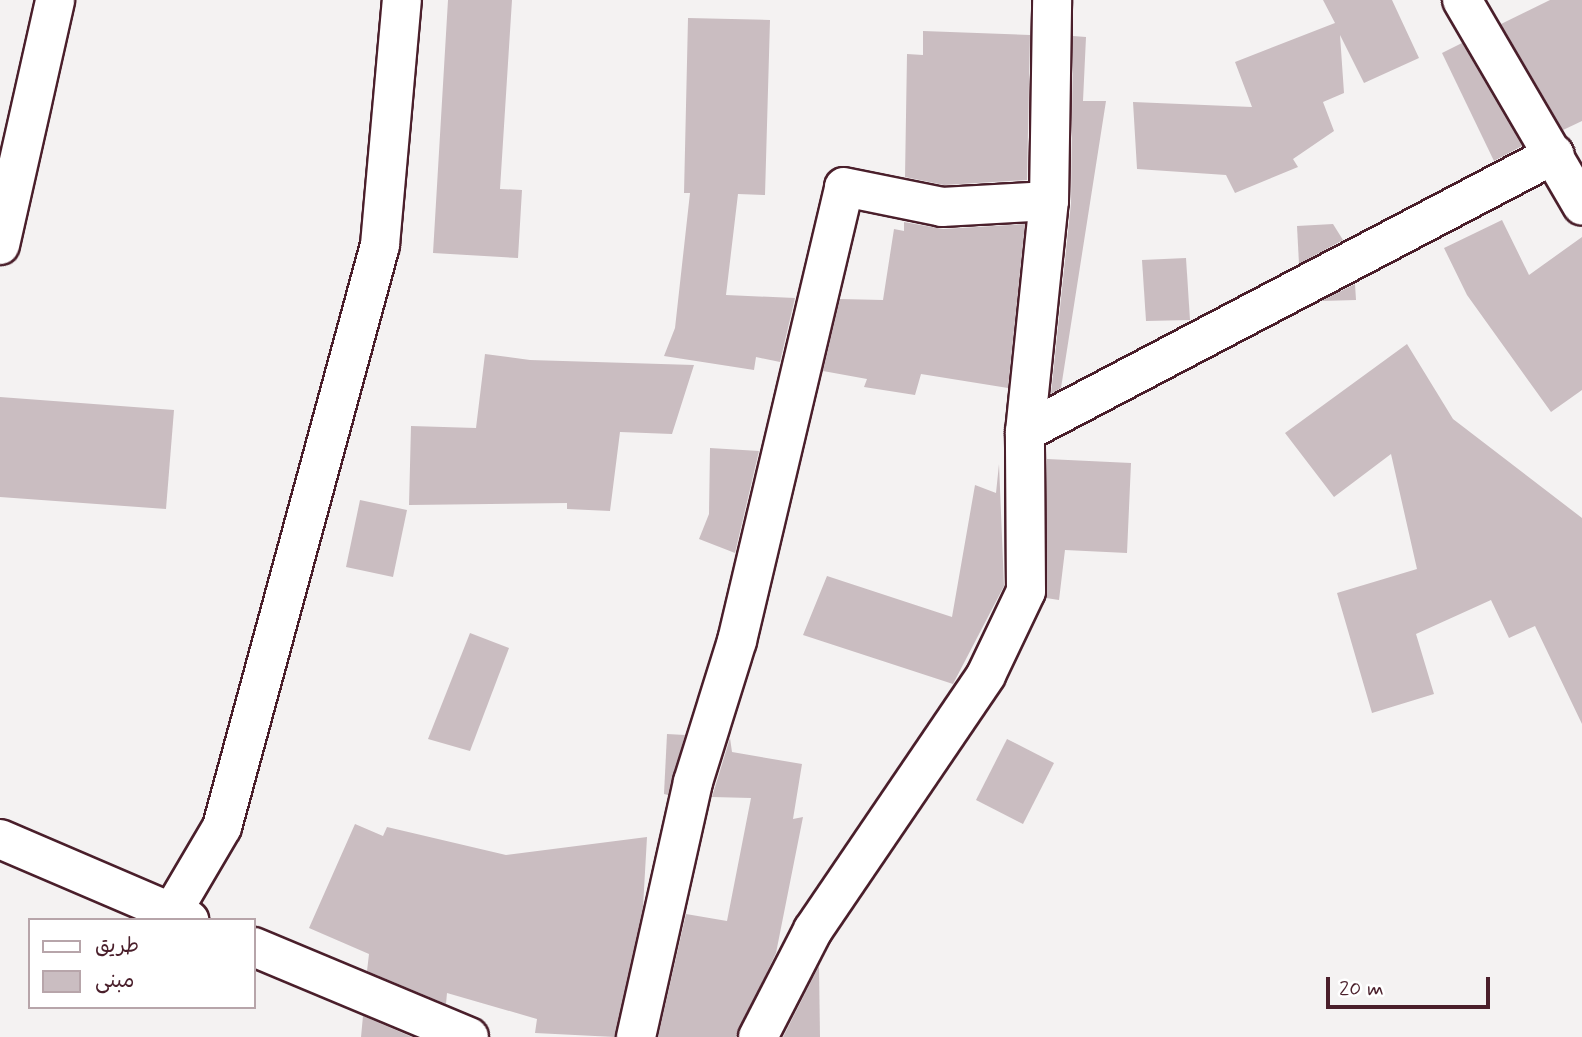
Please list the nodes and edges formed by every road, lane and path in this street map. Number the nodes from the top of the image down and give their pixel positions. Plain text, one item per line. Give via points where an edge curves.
1 (55, 0) edge
2 (402, 0) edge
3 (1052, 0) edge
4 (1462, 0) edge
5 (1555, 154) junction
6 (1049, 201) junction
7 (1582, 205) edge
8 (0, 246) edge
9 (1025, 432) junction
10 (0, 839) edge
11 (181, 916) edge
12 (256, 948) edge
13 (468, 1037) edge
14 (636, 1037) edge
15 (758, 1037) edge

1 - 8 street
2 - 11 street via 373,271 222,827
3 - 6 street
4 - 5 street
5 - 7 street
5 - 9 street
6 - 9 street
6 - 14 street via 942,206 844,187 737,640 693,782
9 - 15 street via 1026,591 986,675 813,930
10 - 11 street
12 - 13 street

